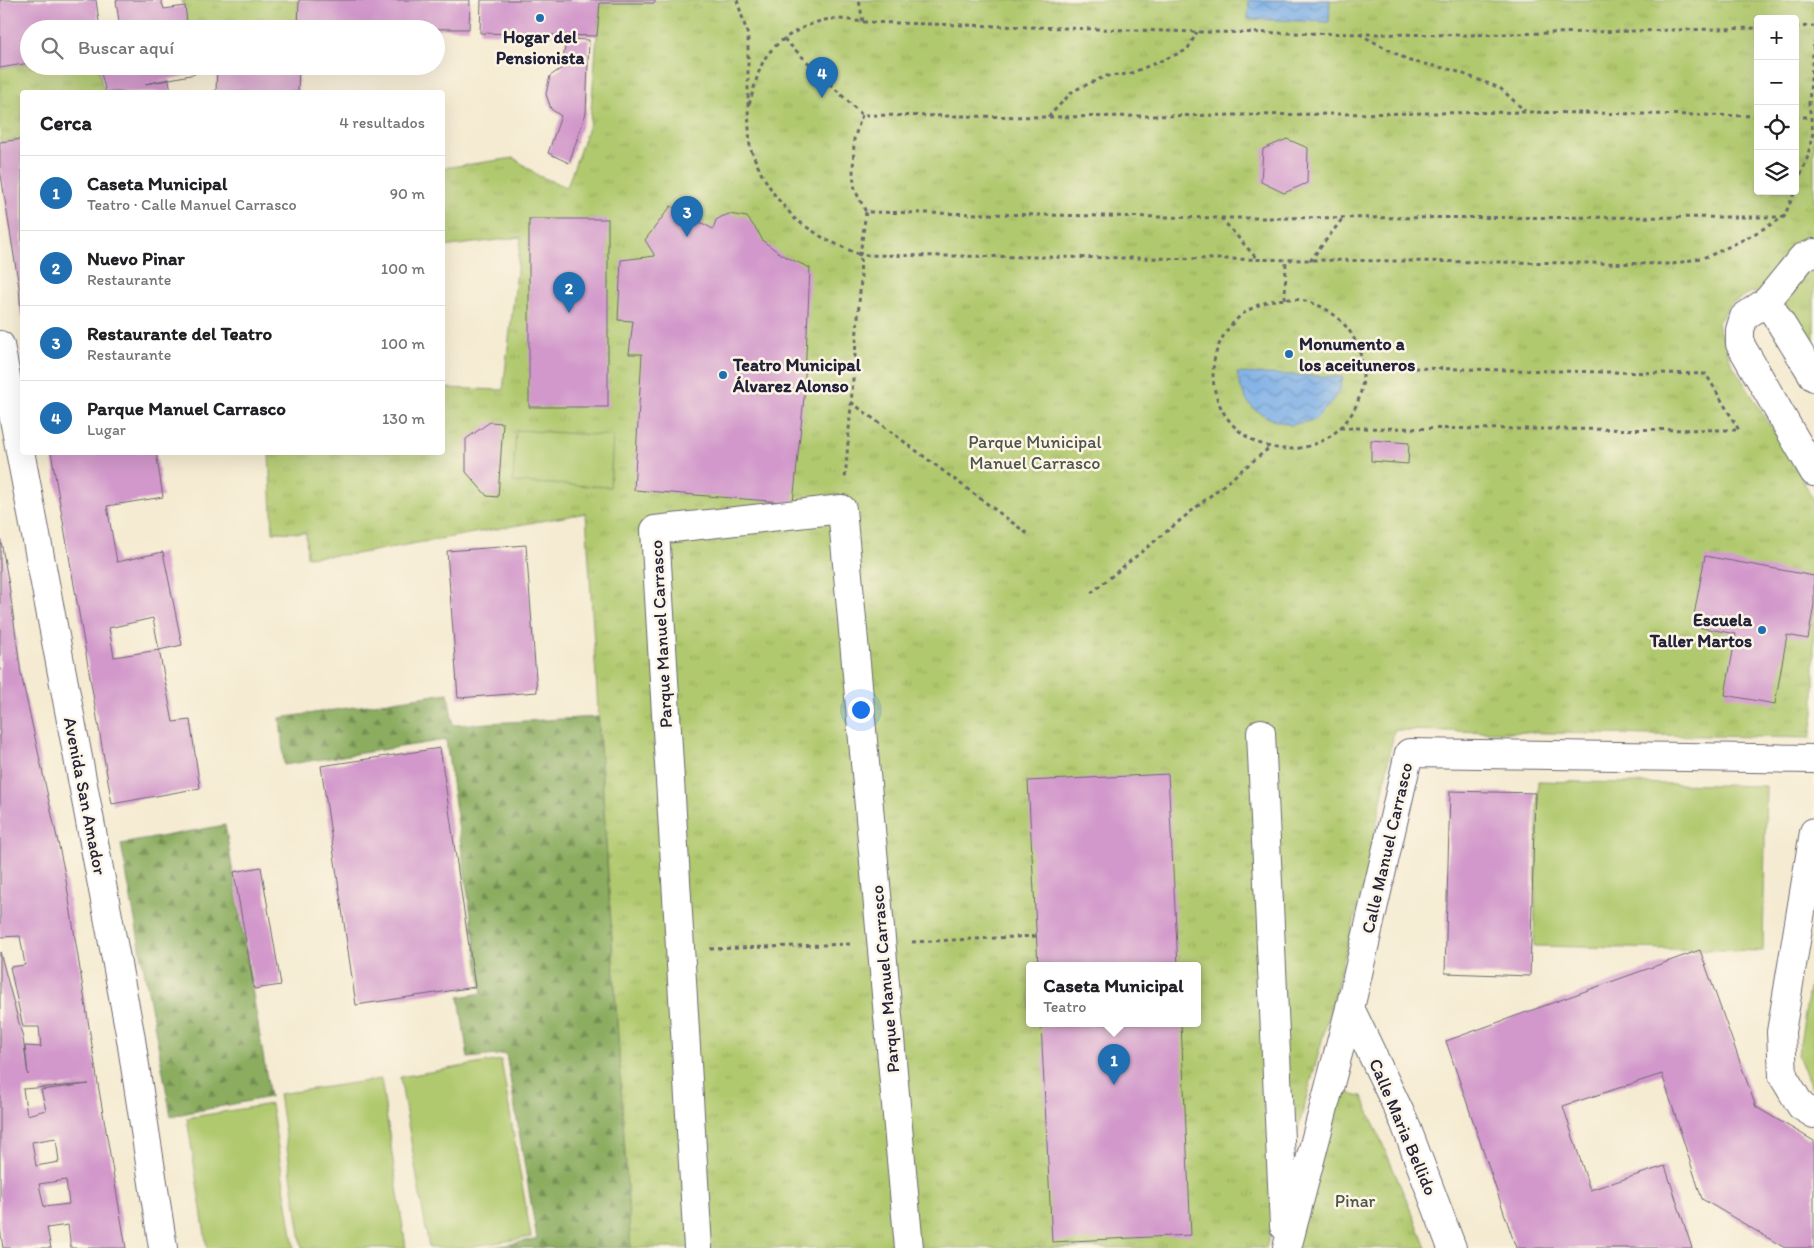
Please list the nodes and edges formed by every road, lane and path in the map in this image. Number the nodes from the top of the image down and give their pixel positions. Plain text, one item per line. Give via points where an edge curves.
1 (737, 0) edge
2 (859, 0) edge
3 (863, 22) junction
4 (1814, 26) edge
5 (1799, 27) edge
6 (1754, 28) edge
7 (1198, 32) junction
8 (1358, 34) junction
9 (784, 39) junction
10 (1814, 40) edge
11 (748, 109) junction
12 (1526, 112) junction
13 (862, 115) junction
14 (1754, 116) edge
15 (1799, 117) edge
16 (1811, 117) junction
17 (1047, 118) junction
18 (1799, 179) edge
19 (1793, 195) edge
20 (866, 212) junction
21 (1784, 217) junction
22 (1221, 218) junction
23 (1344, 218) junction
24 (1814, 252) edge
25 (860, 255) junction
26 (1258, 260) junction
27 (1286, 261) junction
28 (1310, 261) junction
29 (1285, 299) junction
30 (1767, 301) junction
31 (0, 345) edge
32 (1363, 366) junction
33 (1814, 377) edge
34 (851, 402) junction
35 (1340, 428) junction
36 (1270, 448) junction
37 (20, 451) edge
38 (21, 455) edge
39 (1814, 472) edge
40 (842, 509) junction
41 (1030, 534) dead end
42 (1090, 593) dead end
43 (1261, 733) dead end
44 (1814, 759) edge
45 (1814, 832) edge
46 (1036, 936) dead end
47 (882, 943) junction
48 (680, 950) junction
49 (1350, 1008) junction
50 (1814, 1114) edge
51 (164, 1248) edge
52 (698, 1248) edge
53 (909, 1248) edge
54 (1286, 1248) edge
55 (1452, 1248) edge

1 - 11 path via 748,36
2 - 3 path
3 - 7 path
3 - 9 path via 832,19
4 - 5 path
6 - 8 path via 1466,35
7 - 8 path
7 - 17 path via 1187,50 1129,74 1106,76 1073,91
8 - 12 path via 1410,61 1453,70 1500,88
9 - 11 path via 764,61
9 - 13 path
10 - 16 path
11 - 25 path via 750,148 776,197 796,220 825,239
12 - 14 path
12 - 17 path
13 - 17 path
13 - 20 path via 854,139 853,174 855,190
15 - 16 path
16 - 18 path via 1813,133
19 - 21 path
20 - 22 path
20 - 25 path
21 - 23 path
21 - 28 path via 1709,256 1673,264
22 - 23 path
22 - 26 path
23 - 28 path
24 - 30 street via 1802,258
25 - 26 path
25 - 34 path
26 - 27 path
27 - 28 path
27 - 29 path
29 - 32 path via 1311,302 1340,320 1359,349
29 - 36 path via 1260,304 1239,316 1224,334 1214,356 1212,379 1218,403 1230,423 1248,438
30 - 33 street
30 - 39 street via 1744,317 1740,344
31 - 37 street, Avenida San Amador
32 - 35 path via 1361,389 1354,410
32 - 35 path via 1706,374 1739,430
34 - 40 path
34 - 41 path
35 - 36 path via 1319,443 1295,450
36 - 42 path
38 - 51 street, Avenida San Amador via 130,1033
40 - 47 street, Parque Manuel Carrasco
40 - 48 street, Parque Manuel Carrasco via 655,530
43 - 54 street
44 - 49 street, Calle Manuel Carrasco via 1410,753
45 - 50 street via 1781,1032 1783,1076 1801,1106
46 - 47 path
47 - 48 path
47 - 53 street, Parque Manuel Carrasco
48 - 52 street, Parque Manuel Carrasco
49 - 54 street, Calle Manuel Carrasco
49 - 55 street, Calle Maria Bellido via 1404,1121

